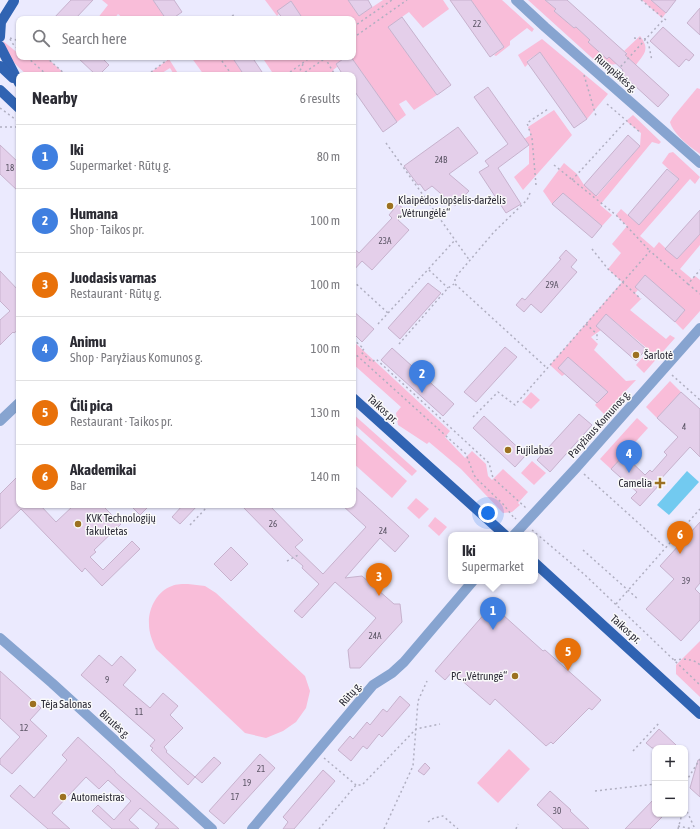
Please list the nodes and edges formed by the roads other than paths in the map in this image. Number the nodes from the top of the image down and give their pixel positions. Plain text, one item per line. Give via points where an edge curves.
1 (15, 0) edge
2 (516, 0) edge
3 (0, 11) edge
4 (5, 38) edge
5 (0, 46) edge
6 (0, 66) edge
7 (16, 77) edge
8 (16, 80) edge
9 (0, 90) edge
10 (16, 105) edge
11 (700, 163) edge
12 (700, 328) edge
13 (356, 401) edge
14 (16, 406) edge
15 (0, 421) edge
16 (501, 532) edge
17 (517, 532) edge
18 (538, 566) edge
19 (470, 584) edge
20 (0, 638) edge
21 (700, 714) edge
22 (212, 829) edge
23 (252, 829) edge

1 - 3 main road
1 - 4 main road via 1,22
2 - 11 street, Rumpiškės g.
5 - 7 main road
6 - 8 main road
9 - 10 main road
12 - 17 street, Paryžiaus Komunos g.
13 - 16 main road, Taikos pr.
14 - 15 street
18 - 21 main road, Taikos pr.
19 - 23 street, Rūtų g. via 404,662 373,685
20 - 22 street, Birutės g.

